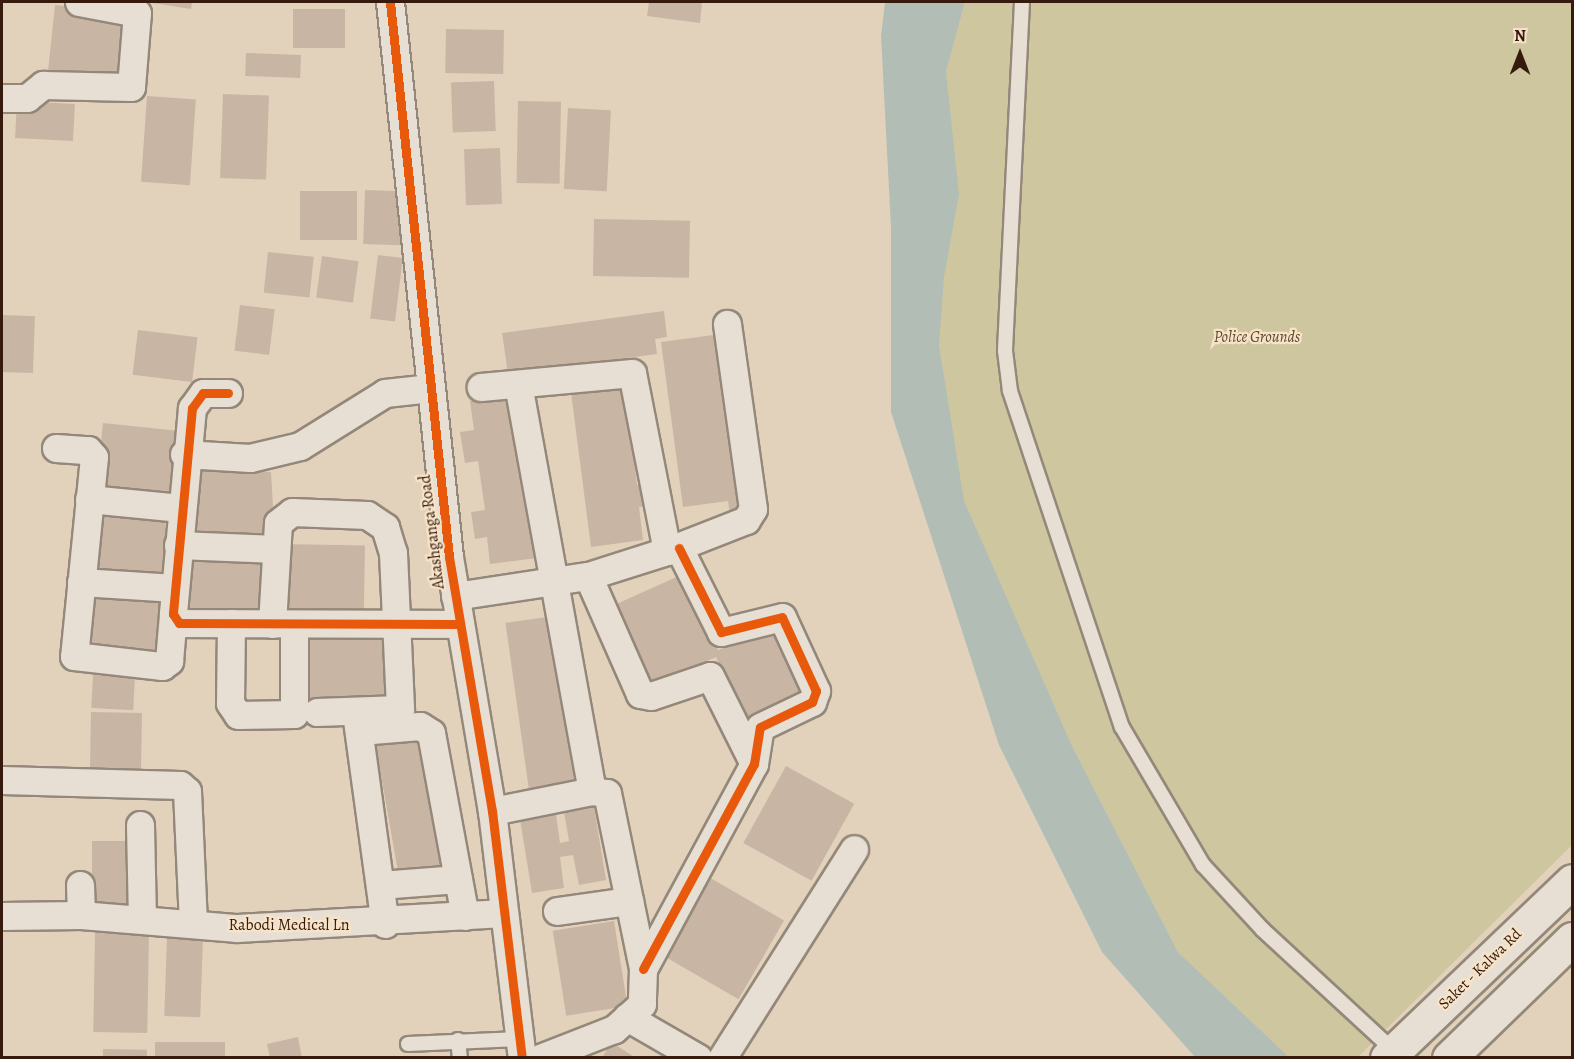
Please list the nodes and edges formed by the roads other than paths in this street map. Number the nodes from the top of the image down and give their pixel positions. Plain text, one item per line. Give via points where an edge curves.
1 (79, 2) edge
2 (390, 2) edge
3 (1022, 2) edge
4 (2, 98) edge
5 (727, 324) dead end
6 (518, 384) junction
7 (481, 387) dead end
8 (431, 388) junction
9 (228, 393) dead end
10 (56, 448) dead end
11 (184, 454) junction
12 (89, 498) junction
13 (181, 508) junction
14 (178, 545) junction
15 (276, 549) junction
16 (673, 550) junction
17 (588, 576) junction
18 (81, 582) junction
19 (555, 582) junction
20 (454, 596) junction
21 (174, 601) junction
22 (231, 623) junction
23 (283, 624) junction
24 (459, 624) junction
25 (396, 625) junction
26 (317, 712) dead end
27 (357, 722) junction
28 (754, 764) junction
29 (2, 780) edge
30 (592, 791) junction
31 (492, 811) junction
32 (140, 825) dead end
33 (854, 849) dead end
34 (458, 879) junction
35 (1572, 881) edge
36 (80, 885) dead end
37 (380, 885) junction
38 (629, 901) junction
39 (557, 911) dead end
40 (504, 913) junction
41 (81, 915) junction
42 (2, 916) edge
43 (465, 916) junction
44 (141, 918) junction
45 (192, 921) junction
46 (385, 924) junction
47 (1572, 939) edge
48 (643, 969) junction
49 (627, 1017) junction
50 (458, 1040) junction
51 (408, 1044) dead end
52 (520, 1048) edge
53 (1395, 1055) edge
54 (460, 1058) edge
55 (540, 1058) edge
56 (698, 1058) edge
57 (722, 1058) edge
58 (1449, 1058) edge

1 - 4 street via 137,13 131,87 43,85 27,98
2 - 8 street, Akashganga Road
3 - 53 lane via 1005,351 1010,391 1122,727 1203,865 1262,929
5 - 16 street via 753,509 746,520
6 - 7 street
6 - 16 street via 632,374
6 - 19 street
8 - 11 street via 385,393 300,446 250,458
8 - 20 street, Akashganga Road
9 - 11 street via 203,393 196,399
10 - 12 street via 88,450 94,457
11 - 13 street
12 - 13 street
12 - 18 street
13 - 14 street
14 - 15 street
14 - 21 street
15 - 23 street
15 - 25 street via 278,523 292,512 367,515 385,527 393,553
16 - 17 street
16 - 28 street via 721,632 782,618 816,691 812,702 760,727
17 - 19 street
17 - 28 street via 640,694 651,696 710,676
18 - 21 street
18 - 21 street via 74,656 79,660 162,666 170,661
19 - 20 street
19 - 30 street
20 - 24 street, Akashganga Road
21 - 22 street via 179,623
22 - 23 street
22 - 23 street via 230,703 238,715 294,714
23 - 25 street
24 - 25 street
24 - 31 street, Akashganga Road
25 - 27 street via 400,710
26 - 27 street
27 - 34 street via 420,726 431,733
27 - 37 street
28 - 48 street
29 - 45 street via 180,785 187,791
30 - 31 street
30 - 38 street via 607,794
31 - 40 street, Akashganga Road
32 - 44 street
33 - 57 street
34 - 37 street
34 - 43 street
35 - 53 main road, Saket - Kalwa Rd
36 - 41 street
37 - 46 street
38 - 39 street
38 - 48 street
40 - 43 street, Rabodi Medical Ln
40 - 52 street, Akashganga Road
41 - 42 street, Rabodi Medical Ln
41 - 44 street, Rabodi Medical Ln
43 - 46 street, Rabodi Medical Ln
44 - 45 street, Rabodi Medical Ln
45 - 46 street, Rabodi Medical Ln via 237,928
47 - 58 main road
48 - 49 street via 642,1004
49 - 55 street via 614,1029
49 - 56 street
50 - 51 lane
50 - 52 lane
50 - 54 lane

